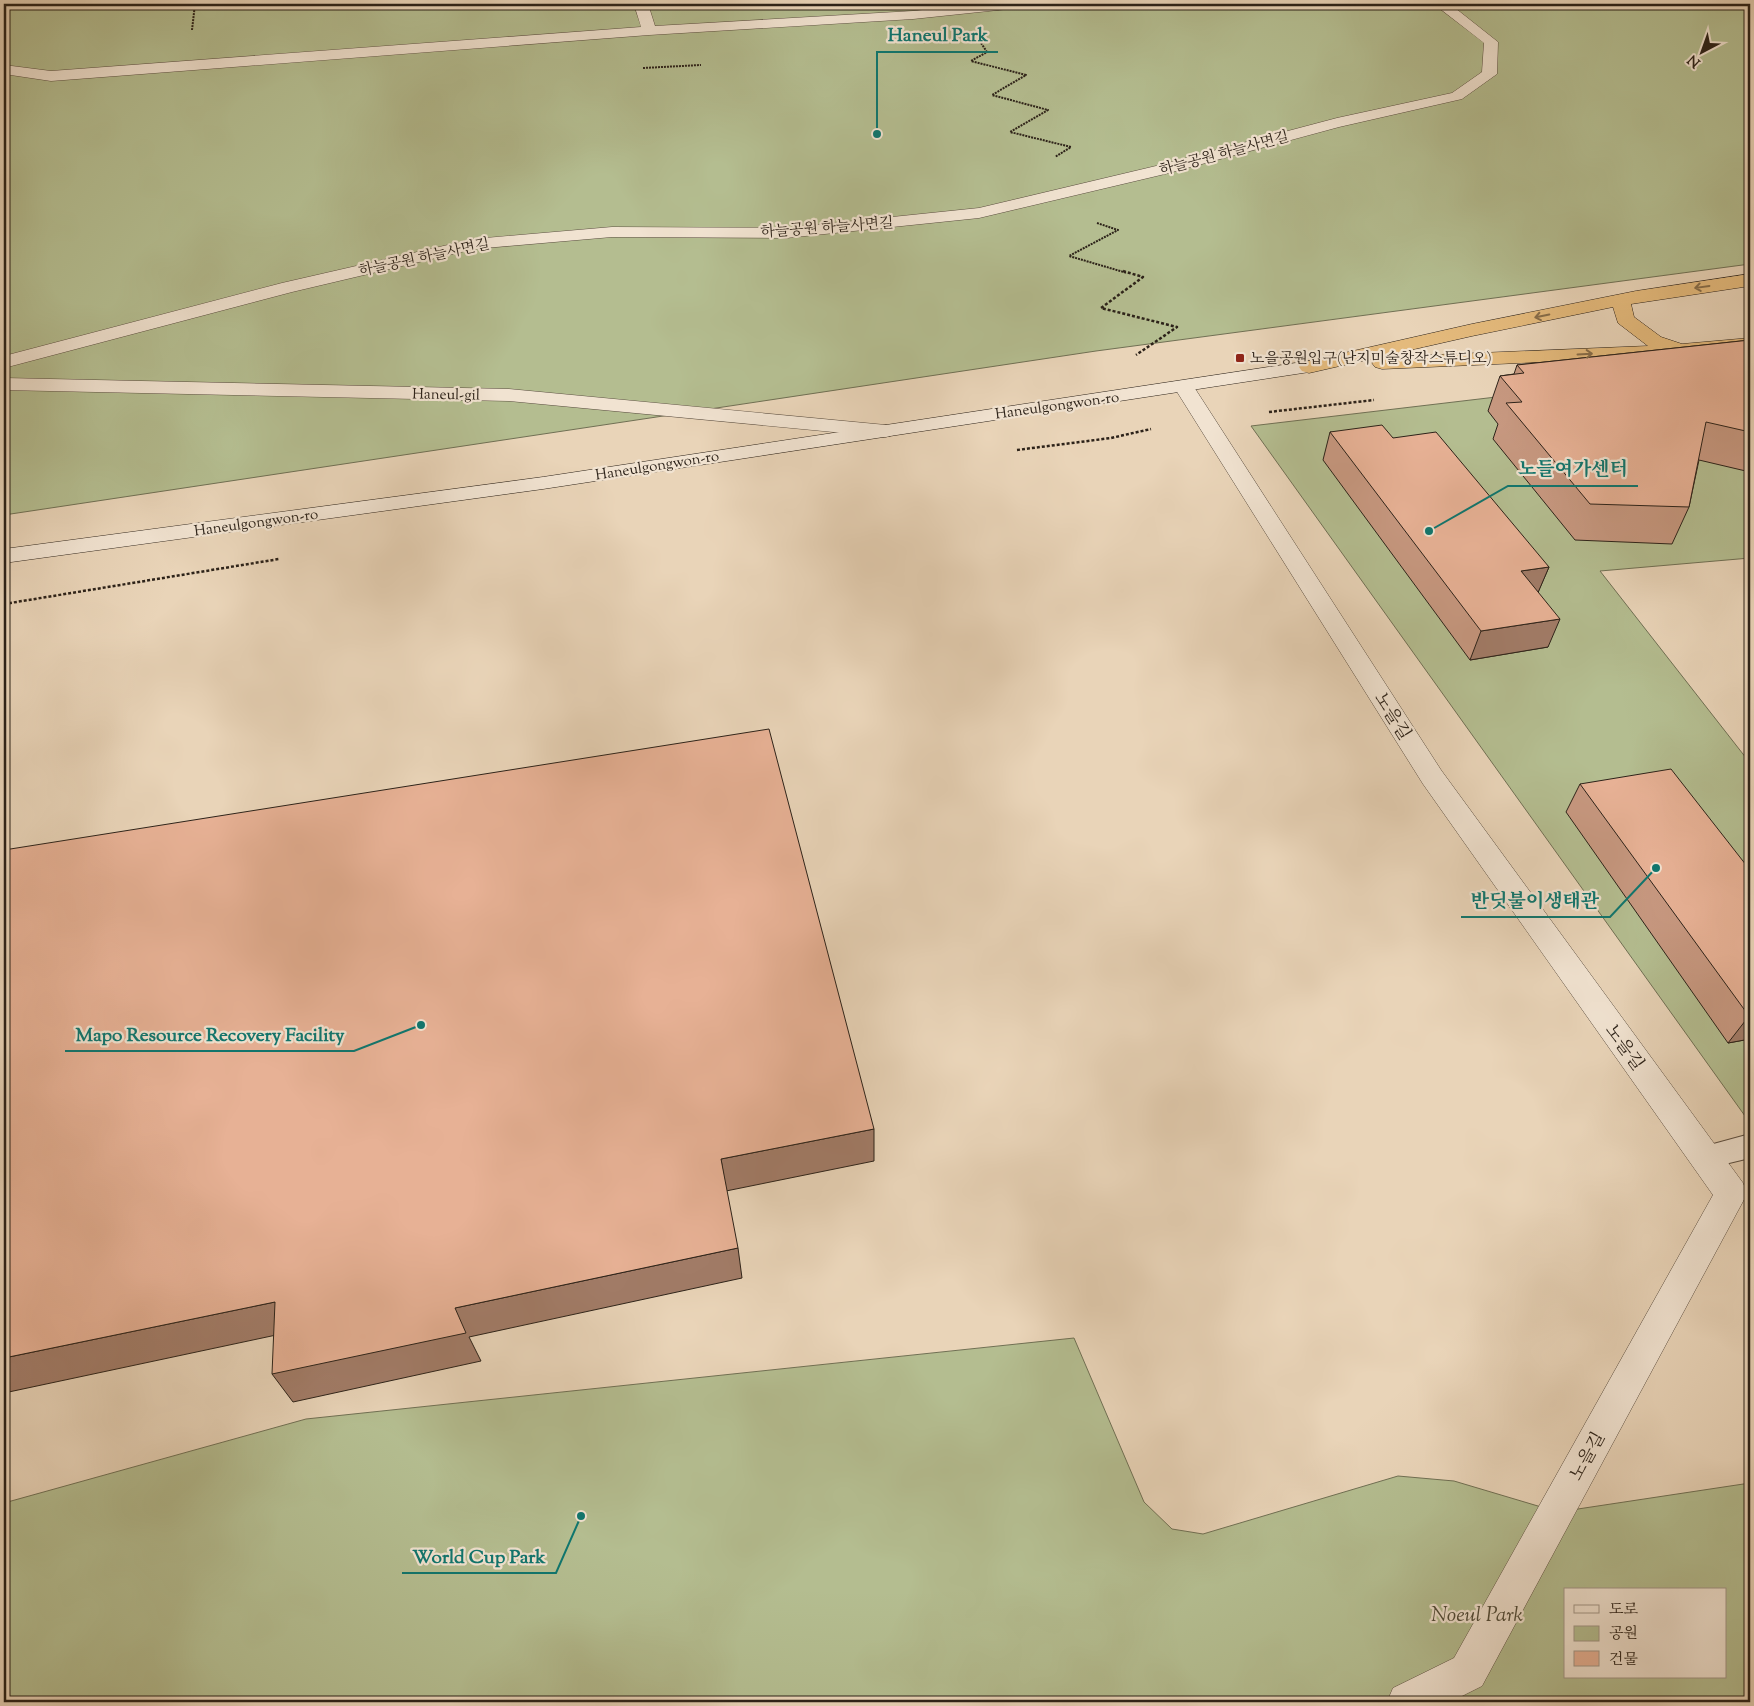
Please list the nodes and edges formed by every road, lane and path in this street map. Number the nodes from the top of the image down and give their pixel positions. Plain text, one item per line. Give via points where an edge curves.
1 (641, 4) edge
2 (1017, 4) edge
3 (1441, 4) edge
4 (649, 31) junction
5 (4, 70) edge
6 (1750, 280) edge
7 (1621, 300) junction
8 (1750, 344) edge
9 (1681, 350) junction
10 (4, 362) edge
11 (1308, 367) junction
12 (4, 384) edge
13 (1184, 387) junction
14 (1376, 400) dead end
15 (1205, 418) junction
16 (886, 431) junction
17 (1012, 451) dead end
18 (4, 556) edge
19 (280, 558) dead end
20 (4, 604) edge
21 (1750, 1146) edge
22 (1704, 1157) junction
23 (1407, 1702) edge

1 - 4 street
2 - 4 street via 912,15
3 - 10 street, 하늘공원 하늘사면길 via 1491,42 1489,74 1457,96 979,213 786,232 612,232 474,244 289,287
4 - 5 street via 51,76
6 -> 7 highway
7 - 9 highway via 1625,320 1654,340
7 -> 11 highway
8 - 9 highway
11 -> 9 highway
11 - 13 street, Haneulgongwon-ro
12 - 16 street, Haneul-gil via 509,396
13 - 15 street, 노을길
13 - 16 street, Haneulgongwon-ro
14 - 15 path
15 - 17 path via 1111,438
15 - 22 street, 노을길 via 1432,777
16 - 18 street, Haneulgongwon-ro
19 - 20 path
21 - 22 lane
22 - 23 street, 노을길 via 1731,1194 1468,1672

